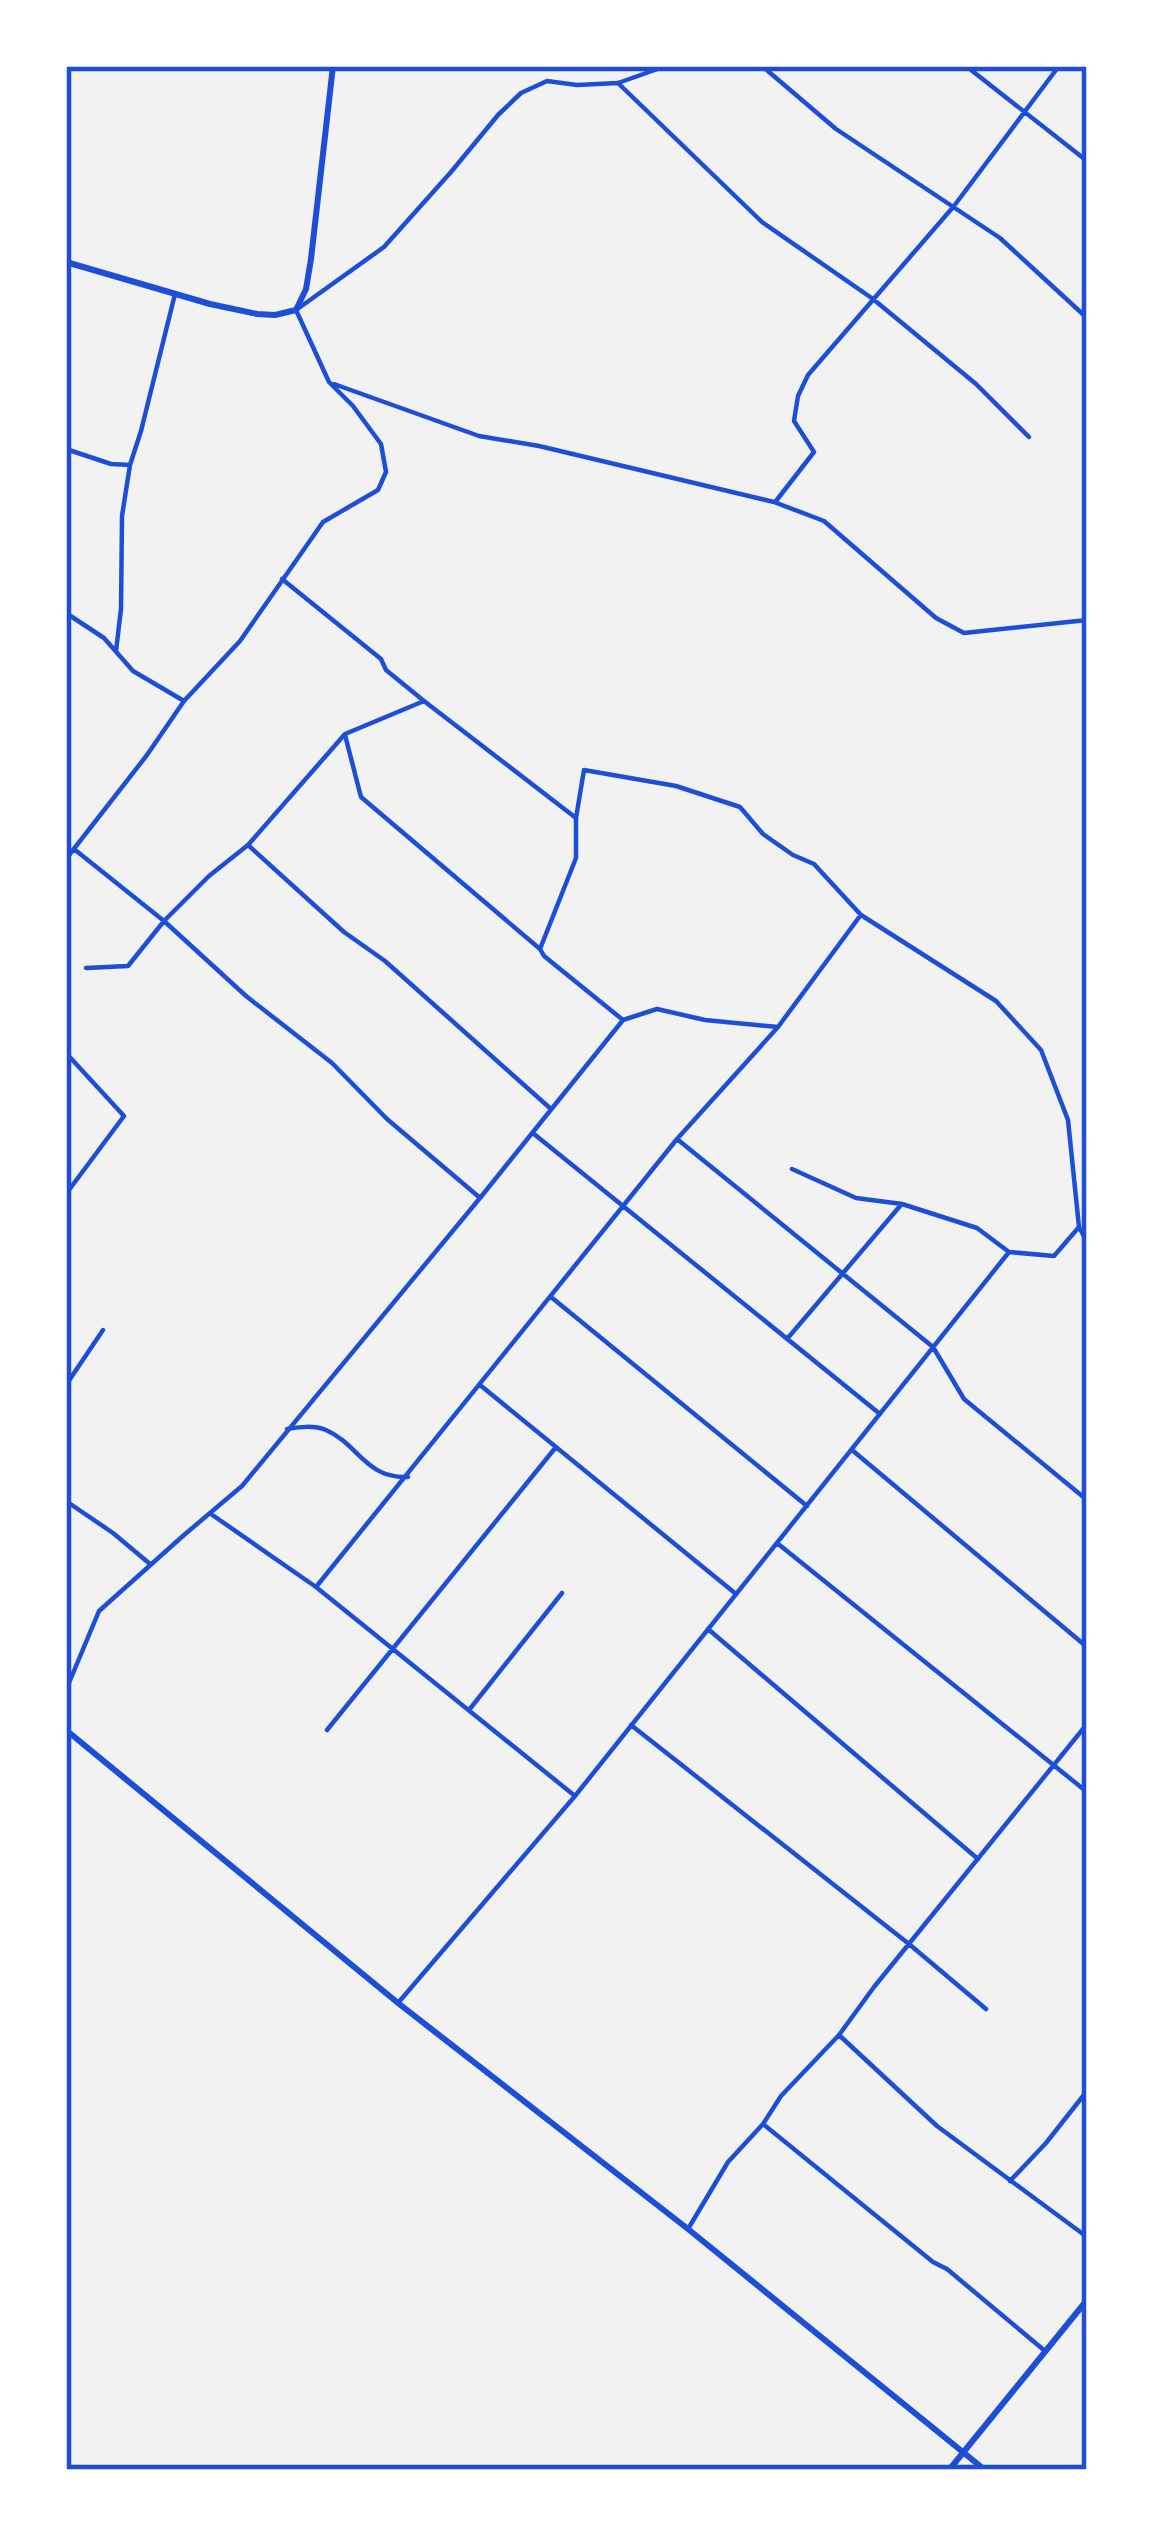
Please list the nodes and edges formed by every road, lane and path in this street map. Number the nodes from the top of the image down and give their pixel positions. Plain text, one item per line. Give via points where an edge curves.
1 (333, 66) edge
2 (666, 66) edge
3 (763, 66) edge
4 (967, 66) edge
5 (1059, 66) edge
6 (618, 82) junction
7 (1024, 110) junction
8 (1087, 161) edge
9 (954, 206) junction
10 (66, 262) edge
11 (175, 294) junction
12 (872, 299) junction
13 (296, 310) junction
14 (1087, 318) edge
15 (329, 382) junction
16 (1029, 437) dead end
17 (66, 449) edge
18 (130, 465) junction
19 (775, 502) junction
20 (282, 579) junction
21 (66, 613) edge
22 (1087, 620) edge
23 (116, 651) junction
24 (184, 701) junction
25 (424, 701) junction
26 (345, 734) junction
27 (576, 818) junction
28 (248, 844) junction
29 (74, 849) junction
30 (66, 859) edge
31 (861, 915) junction
32 (164, 921) junction
33 (541, 950) junction
34 (86, 968) dead end
35 (623, 1020) junction
36 (778, 1027) junction
37 (66, 1053) edge
38 (551, 1109) junction
39 (532, 1133) junction
40 (677, 1139) junction
41 (792, 1169) dead end
42 (66, 1194) edge
43 (480, 1198) junction
44 (902, 1204) junction
45 (623, 1206) junction
46 (1079, 1227) junction
47 (1087, 1242) edge
48 (1009, 1252) junction
49 (843, 1274) junction
50 (551, 1297) junction
51 (103, 1330) dead end
52 (788, 1339) junction
53 (933, 1347) junction
54 (67, 1382) edge
55 (480, 1385) junction
56 (880, 1414) junction
57 (287, 1429) junction
58 (556, 1447) junction
59 (852, 1449) junction
60 (408, 1477) junction
61 (1087, 1500) edge
62 (66, 1501) edge
63 (807, 1506) junction
64 (211, 1514) junction
65 (777, 1543) junction
66 (150, 1564) junction
67 (316, 1587) junction
68 (562, 1593) dead end
69 (736, 1594) junction
70 (708, 1629) junction
71 (1087, 1647) edge
72 (393, 1649) junction
73 (66, 1690) edge
74 (469, 1710) junction
75 (1087, 1724) edge
76 (631, 1725) junction
77 (66, 1730) edge
78 (327, 1730) dead end
79 (1053, 1766) junction
80 (1087, 1792) edge
81 (575, 1796) junction
82 (978, 1859) junction
83 (909, 1944) junction
84 (398, 2002) junction
85 (986, 2009) dead end
86 (839, 2036) junction
87 (1087, 2091) edge
88 (763, 2124) junction
89 (1010, 2181) junction
90 (688, 2229) junction
91 (1087, 2237) edge
92 (1087, 2300) edge
93 (1046, 2351) junction
94 (963, 2452) junction
95 (949, 2470) edge
96 (985, 2470) edge

1 - 13 street via 311,259
2 - 6 street
3 - 9 street via 836,130
4 - 7 street
5 - 7 street
6 - 12 street via 762,222
6 - 13 street via 547,81 521,94 384,248
7 - 8 street
7 - 9 street
9 - 12 street
9 - 14 street
10 - 11 street
11 - 13 street via 257,314
11 - 18 street
12 - 16 street
12 - 19 street via 808,375 794,421 814,452
13 - 15 street
15 - 19 street via 479,436
15 - 20 street via 381,444 386,472 378,490 323,523
17 - 18 street
18 - 23 street
19 - 22 street via 824,521 964,633
20 - 24 street via 240,641
20 - 25 street
21 - 23 street
23 - 24 street via 133,671
24 - 29 street
25 - 26 street
25 - 27 street
26 - 28 street
26 - 33 street via 361,797
27 - 31 street via 584,770 740,807 763,834 814,864
27 - 33 street via 576,858
28 - 32 street
28 - 38 street
29 - 30 street
29 - 32 street
31 - 36 street
31 - 46 street via 996,1001 1040,1050 1068,1120
32 - 34 street via 128,966
32 - 43 street
33 - 35 street
35 - 36 street via 657,1009
35 - 38 street
36 - 40 street
37 - 42 street via 124,1116
38 - 39 street
39 - 43 street
39 - 45 street
40 - 45 street
40 - 49 street
41 - 44 street via 856,1198
43 - 57 street
44 - 48 street via 977,1228
44 - 49 street
45 - 50 street
45 - 52 street
46 - 47 street
46 - 48 street via 1054,1256
48 - 53 street
49 - 52 street
49 - 53 street
50 - 55 street
50 - 63 street
51 - 54 street
52 - 56 street
53 - 56 street
53 - 61 street via 964,1400
55 - 58 street
55 - 60 street
56 - 59 street
57 - 60 street via 326,1430 380,1472
57 - 64 street
58 - 69 street
58 - 72 street
59 - 63 street
59 - 71 street
60 - 67 street
62 - 66 street
63 - 65 street
64 - 66 street
64 - 67 street
65 - 69 street
65 - 79 street
66 - 73 street via 99,1611
67 - 72 street
68 - 74 street
69 - 70 street
70 - 76 street
70 - 82 street
72 - 74 street
72 - 78 street
74 - 81 street
75 - 79 street
76 - 81 street
76 - 83 street
77 - 84 street
79 - 80 street
79 - 82 street
81 - 84 street
82 - 83 street
83 - 85 street
83 - 86 street
84 - 90 street
86 - 88 street
86 - 89 street
87 - 89 street
88 - 90 street via 728,2162
88 - 93 street
89 - 91 street
90 - 94 street
92 - 93 street
93 - 94 street
94 - 95 street
94 - 96 street

